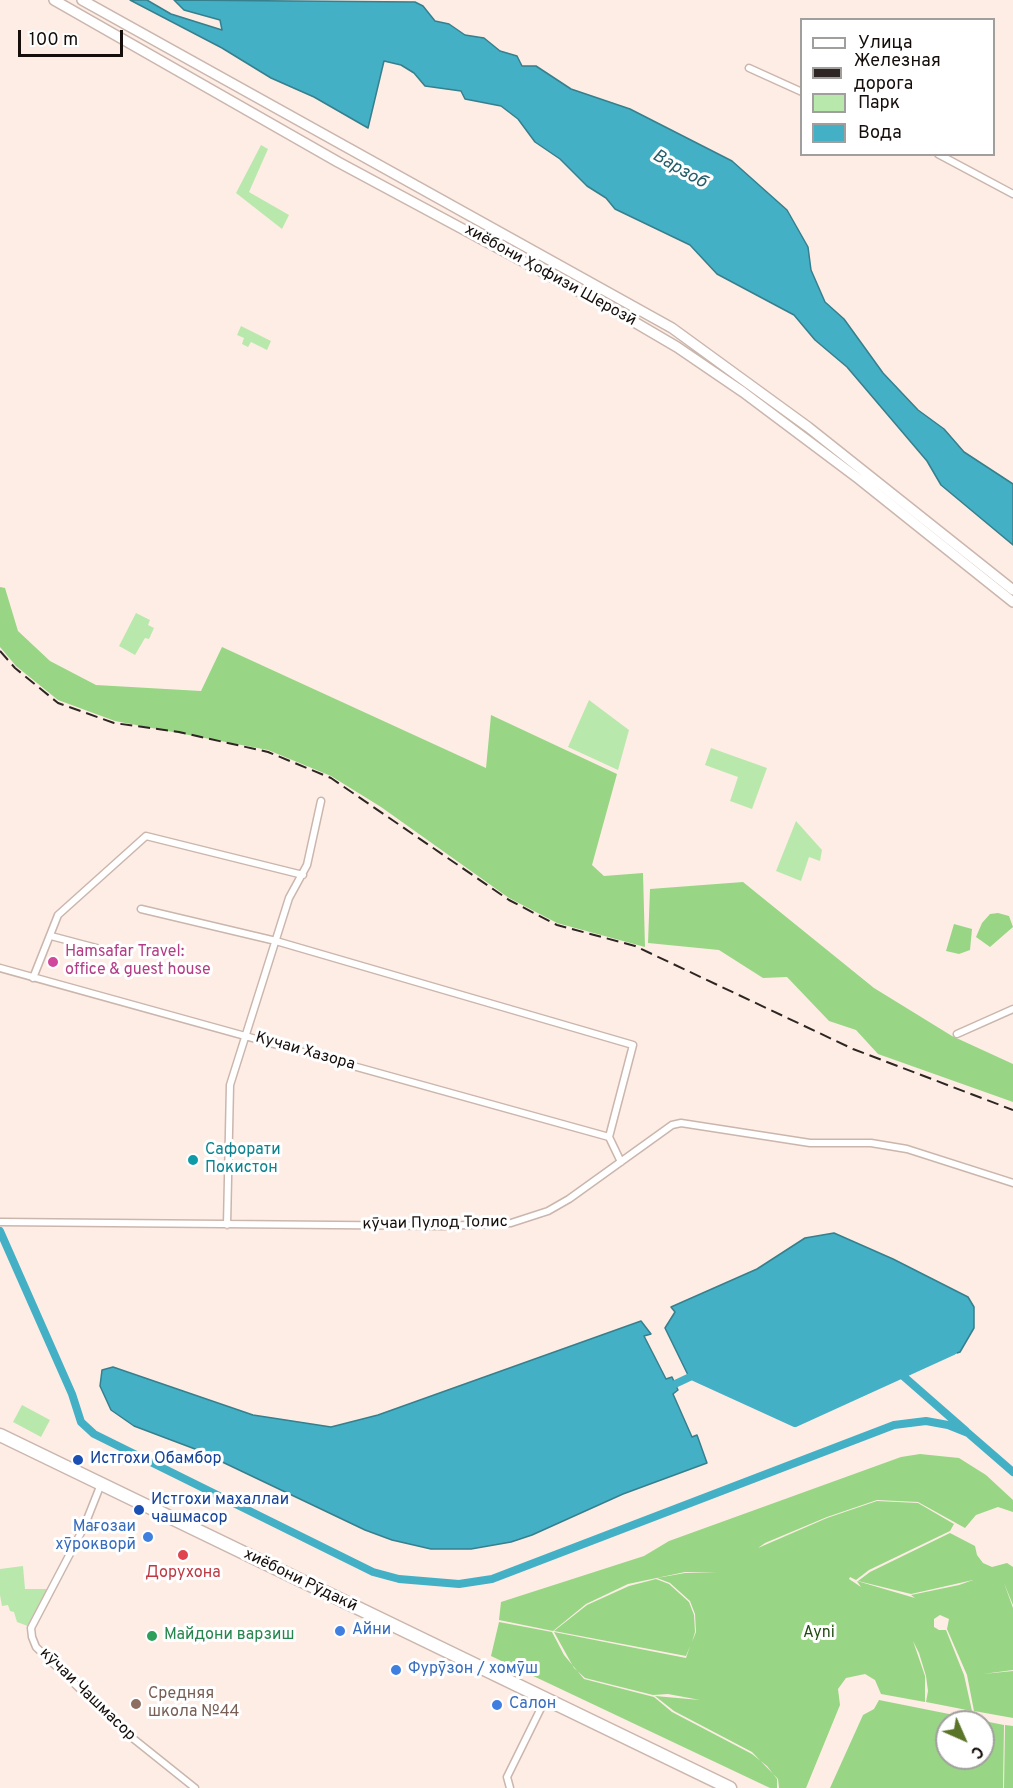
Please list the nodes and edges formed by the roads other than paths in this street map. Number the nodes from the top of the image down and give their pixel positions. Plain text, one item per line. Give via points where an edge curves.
1 (54, 0) edge
2 (82, 0) edge
3 (749, 68) dead end
4 (800, 92) edge
5 (942, 156) edge
6 (1013, 194) edge
7 (1013, 590) edge
8 (1013, 602) edge
9 (321, 801) dead end
10 (303, 875) junction
11 (141, 909) dead end
12 (51, 936) junction
13 (276, 941) junction
14 (104, 950) dead end
15 (0, 968) edge
16 (33, 978) junction
17 (1013, 1009) edge
18 (957, 1034) dead end
19 (246, 1035) junction
20 (609, 1137) junction
21 (621, 1162) junction
22 (1013, 1183) edge
23 (0, 1222) edge
24 (227, 1225) junction
25 (0, 1435) edge
26 (101, 1484) junction
27 (545, 1700) junction
28 (195, 1788) edge
29 (510, 1788) edge
30 (730, 1788) edge

1 - 8 main road, хиёбони Ҳофизи Шерозӣ via 677,348 859,479
2 - 7 main road, хиёбони Ҳофизи Шерозӣ via 672,328 771,399
3 - 4 street
5 - 6 street
9 - 10 street
10 - 12 street via 146,836 58,915
10 - 13 street via 290,898
11 - 13 street
12 - 14 street
12 - 16 street
13 - 19 street
13 - 20 street via 633,1045
15 - 16 street, Кучаи Хазора
16 - 19 street, Кучаи Хазора
17 - 18 street
19 - 20 street, Кучаи Хазора
19 - 24 street via 230,1085
20 - 21 street
21 - 22 street, кӯчаи Пулод Толис via 672,1125 681,1124 810,1143 889,1146
21 - 24 street, кӯчаи Пулод Толис via 562,1203 511,1223
23 - 24 street, кӯчаи Пулод Толис
25 - 26 highway, хиёбони Рӯдакӣ
26 - 27 highway, хиёбони Рӯдакӣ
26 - 28 street, кӯчаи Чашмасор via 84,1527 31,1628 32,1637 36,1647 125,1732
27 - 29 street via 507,1777
27 - 30 highway, хиёбони Рӯдакӣ

